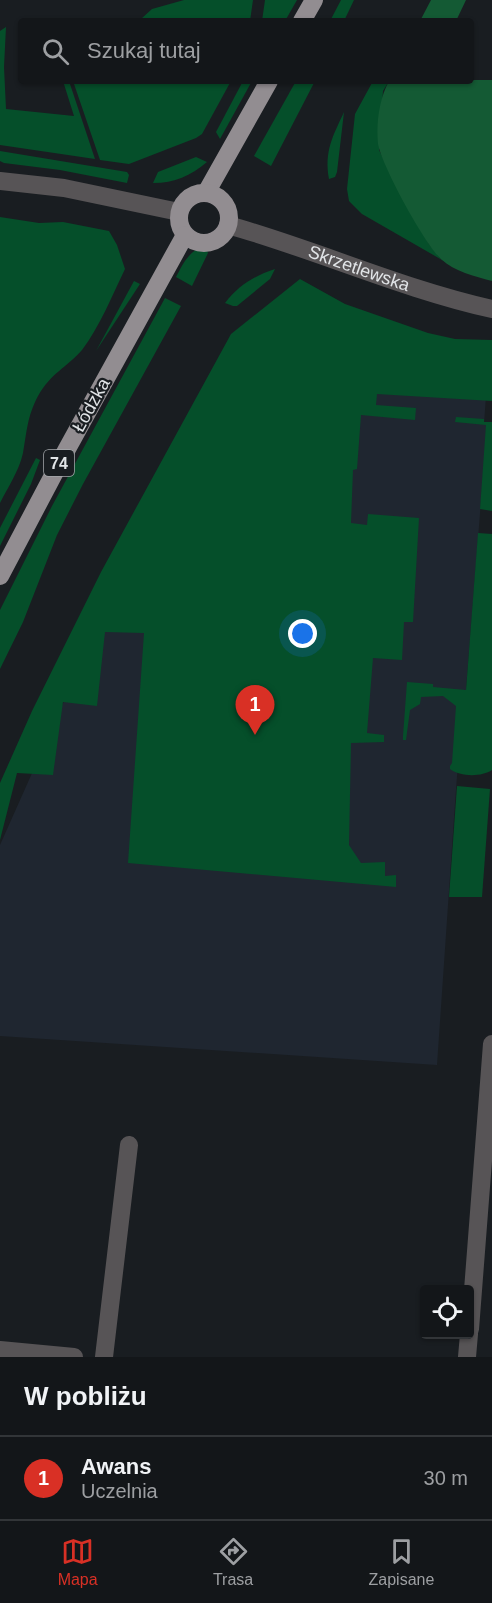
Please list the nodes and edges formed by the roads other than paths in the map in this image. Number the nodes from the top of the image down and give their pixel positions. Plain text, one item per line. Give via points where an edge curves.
1 (314, 0) edge
2 (304, 18) edge
3 (267, 84) edge
4 (0, 181) edge
5 (206, 193) junction
6 (179, 212) junction
7 (228, 225) junction
8 (185, 235) junction
9 (492, 309) edge
10 (0, 576) edge
11 (492, 1044) edge
12 (129, 1145) dead end
13 (473, 1285) edge
14 (469, 1339) edge
15 (0, 1350) edge
16 (74, 1357) edge
17 (104, 1357) edge
18 (467, 1357) edge

1 - 2 main road
3 - 5 main road
4 - 6 street via 64,188
5 - 6 main road via 189,198
5 - 7 main road via 225,204
6 - 8 main road via 179,224
7 - 8 main road via 221,237 209,243 196,242
7 - 9 street, Skrzetlewska
8 - 10 main road, Łódzka / 74
11 - 13 street
12 - 17 street
14 - 18 street
15 - 16 street

